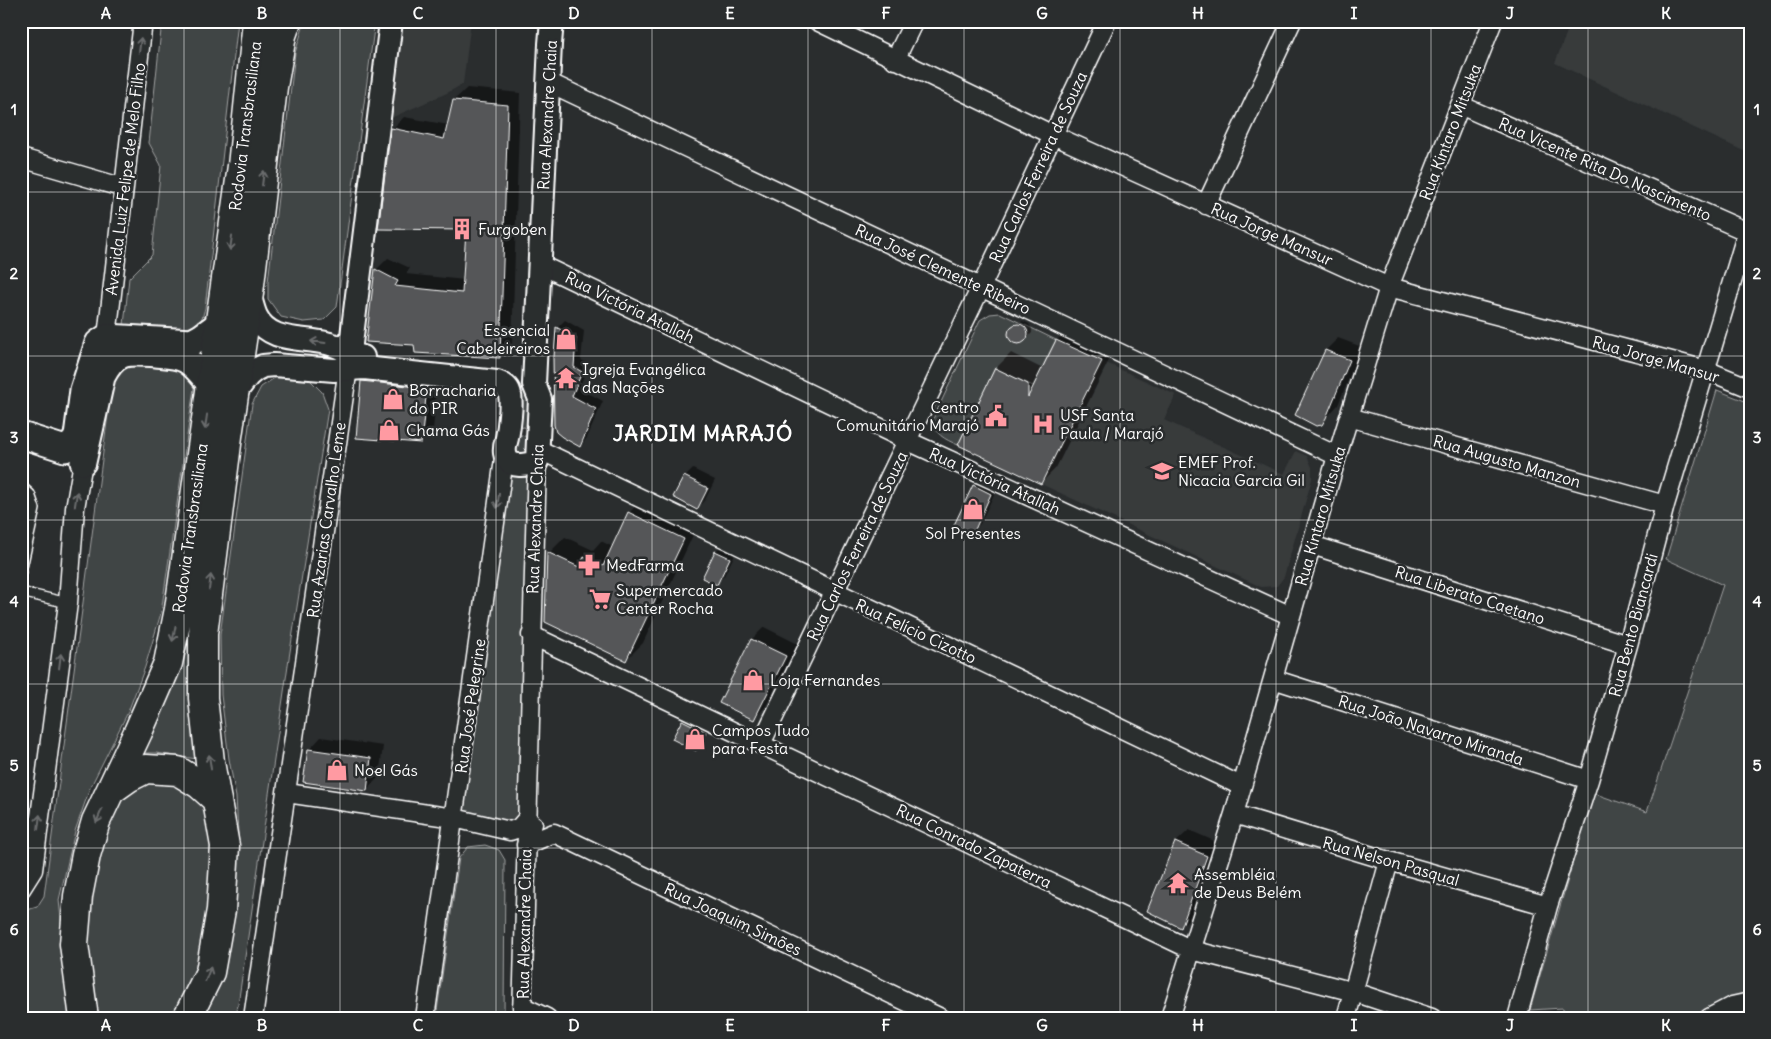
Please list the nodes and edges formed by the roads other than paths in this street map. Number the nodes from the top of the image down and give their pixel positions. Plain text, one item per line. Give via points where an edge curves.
1 (143, 21) edge
2 (257, 21) edge
3 (287, 21) edge
4 (391, 21) edge
5 (552, 21) edge
6 (816, 21) edge
7 (914, 21) edge
8 (1107, 21) edge
9 (1292, 21) edge
10 (1493, 21) edge
11 (895, 60) junction
12 (548, 82) junction
13 (1460, 105) junction
14 (1053, 135) junction
15 (21, 158) edge
16 (124, 188) junction
17 (1206, 205) junction
18 (1749, 232) edge
19 (539, 264) junction
20 (981, 287) junction
21 (1389, 287) junction
22 (249, 293) junction
23 (220, 324) junction
24 (107, 337) junction
25 (349, 361) junction
26 (1706, 370) junction
27 (534, 384) junction
28 (1750, 388) edge
29 (222, 389) junction
30 (1349, 416) junction
31 (21, 435) edge
32 (908, 441) junction
33 (506, 445) junction
34 (75, 449) junction
35 (537, 450) junction
36 (21, 453) edge
37 (1337, 456) junction
38 (21, 486) edge
39 (1665, 505) junction
40 (1312, 544) junction
41 (21, 572) edge
42 (21, 592) edge
43 (834, 592) junction
44 (68, 603) junction
45 (1291, 616) junction
46 (531, 635) junction
47 (1628, 645) junction
48 (1273, 679) junction
49 (761, 744) junction
50 (1589, 780) junction
51 (1241, 786) junction
52 (110, 790) junction
53 (286, 797) junction
54 (217, 800) junction
55 (1234, 814) junction
56 (526, 820) junction
57 (453, 822) junction
58 (554, 833) junction
59 (526, 845) junction
60 (1389, 861) junction
61 (21, 889) edge
62 (1548, 906) junction
63 (1192, 950) junction
64 (1354, 992) junction
65 (1750, 1002) edge
66 (87, 1012) edge
67 (522, 1012) edge
68 (186, 1016) edge
69 (254, 1018) edge
70 (424, 1018) edge
71 (547, 1018) edge
72 (941, 1018) edge
73 (1170, 1018) edge
74 (1346, 1018) edge
75 (1432, 1018) edge
76 (1517, 1018) edge
77 (1708, 1018) edge

16 -> 1 street, Avenida Luiz Felipe de Melo Filho
2 -> 23 highway, Rodovia Transbrasiliana via 242,166
22 -> 3 highway, Rodovia Transbrasiliana via 273,87
4 - 25 street, Rua Azarias Carvalho Leme
5 - 12 street, Rua Alexandre Chaia
6 - 11 street, Rua Jorge Mansur
7 - 11 street
8 - 14 street, Rua Carlos Ferreira de Souza
9 - 17 street
10 - 13 street, Rua Kintaro Mitsuka
11 - 14 street, Rua Jorge Mansur
12 - 19 street, Rua Alexandre Chaia
12 - 20 street, Rua José Clemente Ribeiro
13 - 18 street, Rua Vicente Rita Do Nascimento
13 - 21 street, Rua Kintaro Mitsuka
14 - 17 street, Rua Jorge Mansur
14 - 20 street, Rua Carlos Ferreira de Souza
15 - 16 street
16 - 24 street, Avenida Luiz Felipe de Melo Filho
17 - 21 street, Rua Jorge Mansur
18 - 26 street, Rua Bento Biancardi
19 - 27 street, Rua Alexandre Chaia
19 - 32 street, Rua Victória Atallah
20 - 32 street, Rua Carlos Ferreira de Souza
20 - 37 street, Rua José Clemente Ribeiro
21 - 26 street, Rua Jorge Mansur
21 - 30 street, Rua Kintaro Mitsuka
25 -> 22 street via 328,343 282,338 266,328 256,316
22 - 29 highway, Rodovia Transbrasiliana
23 - 24 main road via 192,342
23 - 29 highway, Rodovia Transbrasiliana
24 - 34 main road via 98,343 83,390
25 - 27 street via 368,358 515,372
25 - 29 street via 334,370 263,366
25 - 33 street, Rua José Pelegrine via 364,368 504,385 510,394
25 - 53 street, Rua Azarias Carvalho Leme
26 - 28 street, Rua Jorge Mansur
26 - 39 street, Rua Bento Biancardi
27 - 35 street, Rua Alexandre Chaia via 540,399
29 - 34 main road via 193,365 174,355 129,352 119,356 102,377
29 -> 52 highway, Rodovia Transbrasiliana via 168,663
54 -> 29 highway, Rodovia Transbrasiliana via 204,698 204,634
30 - 37 street, Rua Kintaro Mitsuka
30 - 39 street, Rua Augusto Manzon
31 - 34 main road
32 - 43 street, Rua Carlos Ferreira de Souza
32 - 45 street, Rua Victória Atallah
33 - 35 street via 521,433 526,433
33 - 35 street via 509,461 518,466 527,465
33 -> 57 street, Rua José Pelegrine
34 - 36 main road via 68,467
44 -> 34 street via 75,508
35 - 43 street, Rua Felício Cizotto
35 - 46 street, Rua Alexandre Chaia
37 - 40 street, Rua Kintaro Mitsuka
38 - 41 lane via 30,494 35,509
39 - 47 street, Rua Bento Biancardi
40 - 45 street, Rua Kintaro Mitsuka
40 - 47 street, Rua Liberato Caetano
42 - 44 lane
43 - 49 street, Rua Carlos Ferreira de Souza
43 - 51 street, Rua Felício Cizotto
61 -> 44 street via 33,870
45 - 48 street, Rua Kintaro Mitsuka
46 - 49 street, Rua Conrado Zapaterra
46 - 56 street, Rua Alexandre Chaia
47 - 50 street, Rua Bento Biancardi
48 - 50 street, Rua João Navarro Miranda
48 - 51 street, Rua Kintaro Mitsuka
49 - 63 street, Rua Conrado Zapaterra
50 - 62 street, Rua Bento Biancardi
51 - 55 street, Rua Kintaro Mitsuka
52 - 54 highway via 146,769 178,771
52 -> 66 highway, Rodovia Transbrasiliana via 96,821 78,896 74,944
53 - 57 street
53 - 69 street, Rua Azarias Carvalho Leme
68 -> 54 highway, Rodovia Transbrasiliana via 210,972 221,910 225,846
55 - 60 street, Rua Nelson Pasqual
55 - 63 street, Rua Kintaro Mitsuka
56 - 57 street via 519,828 510,831
56 - 58 street, Rua Joaquim Simões via 542,831
56 - 59 street, Rua Alexandre Chaia
57 - 59 street
57 - 70 street, Rua José Pelegrine
58 - 59 street
58 - 72 street, Rua Joaquim Simões
59 - 67 street, Rua Alexandre Chaia
60 - 62 street, Rua Nelson Pasqual
60 - 64 street
62 - 76 street, Rua Bento Biancardi
63 - 64 street, Rua Conrado Zapaterra
63 - 73 street, Rua Kintaro Mitsuka
64 - 74 street
64 - 75 street, Rua Conrado Zapaterra
65 - 77 street via 1732,1006
67 - 71 street

